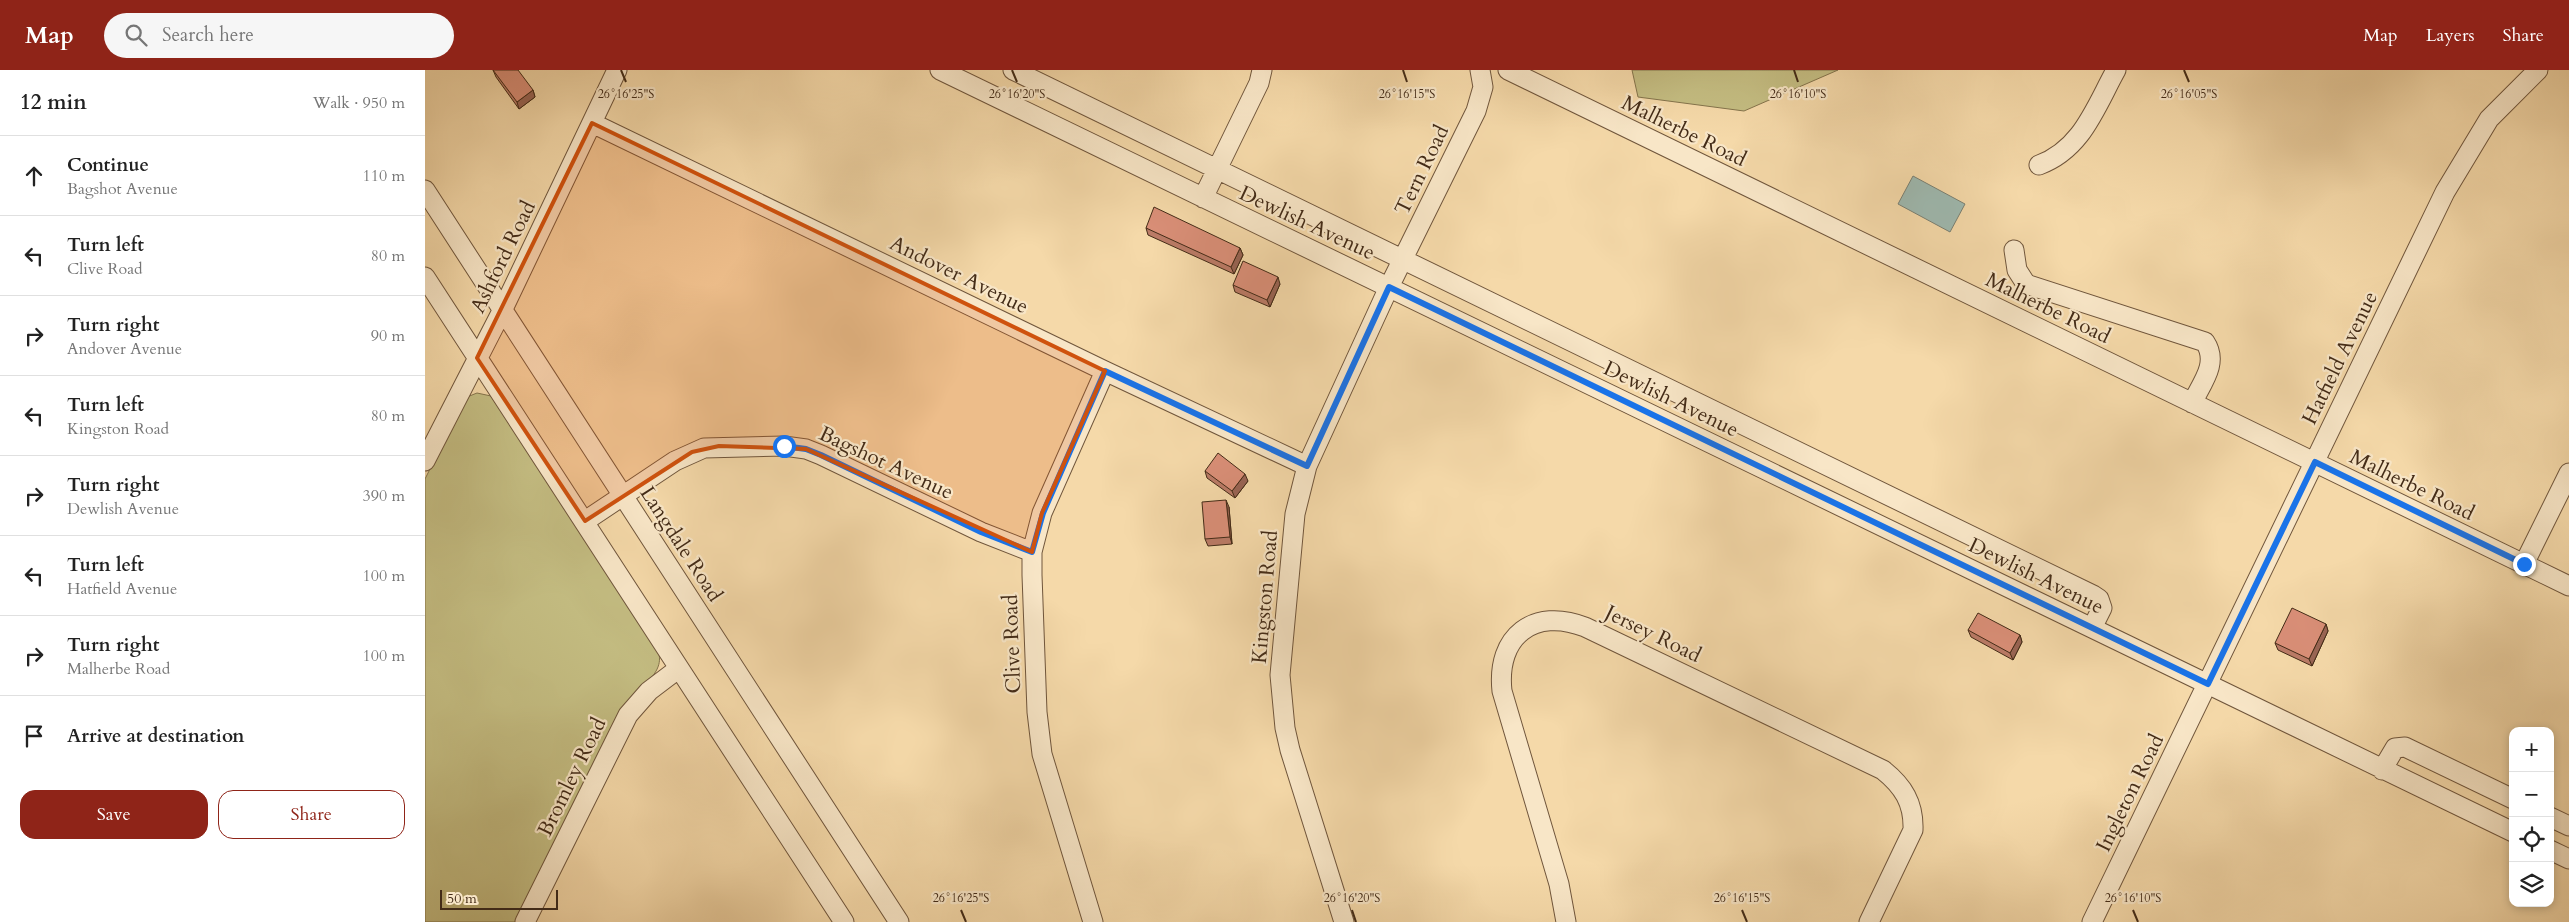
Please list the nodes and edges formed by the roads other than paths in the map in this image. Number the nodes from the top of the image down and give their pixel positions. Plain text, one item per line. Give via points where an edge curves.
1 (617, 70) edge
2 (940, 70) edge
3 (1262, 70) edge
4 (1480, 70) edge
5 (1508, 70) edge
6 (2116, 70) edge
7 (2533, 71) edge
8 (1025, 73) edge
9 (1015, 106) junction
10 (592, 123) junction
11 (2039, 165) dead end
12 (1216, 170) junction
13 (425, 190) edge
14 (1203, 198) junction
15 (2014, 250) dead end
16 (1402, 260) junction
17 (425, 277) edge
18 (1389, 287) junction
19 (503, 309) junction
20 (1519, 317) junction
21 (1505, 344) junction
22 (477, 358) junction
23 (1105, 371) junction
24 (2191, 403) junction
25 (1776, 442) junction
26 (425, 461) edge
27 (2315, 462) junction
28 (1307, 466) junction
29 (1762, 467) junction
30 (2569, 473) edge
31 (623, 496) junction
32 (585, 521) junction
33 (1032, 552) junction
34 (2524, 564) junction
35 (2569, 586) edge
36 (2096, 620) junction
37 (679, 669) junction
38 (2208, 684) junction
39 (2382, 770) junction
40 (2509, 797) edge
41 (2554, 819) edge
42 (2569, 826) edge
43 (2509, 830) edge
44 (2554, 852) edge
45 (2569, 859) edge
46 (525, 922) edge
47 (843, 922) edge
48 (899, 922) edge
49 (1093, 922) edge
50 (1344, 922) edge
51 (1566, 922) edge
52 (1869, 922) edge
53 (2093, 922) edge

1 - 10 street, Ashford Road
2 - 9 street, Dewlish Avenue
3 - 12 street via 1259,83
4 - 16 street, Tern Road via 1483,87 1476,111
5 - 24 street, Malherbe Road
6 - 11 street via 2083,130 2067,151
7 - 27 street, Hatfield Avenue via 2489,119 2465,156
8 - 9 street
8 - 12 street, Dewlish Avenue
9 - 14 street, Dewlish Avenue
10 - 19 street, Ashford Road
10 - 23 street, Andover Avenue
12 - 14 street
12 - 16 street, Dewlish Avenue
13 - 19 street, Langdale Road
14 - 18 street, Dewlish Avenue
15 - 24 street via 2017,270 2026,284 2205,342 2211,351 2211,368
16 - 18 street, Tern Road
16 - 20 street, Dewlish Avenue
17 - 22 street
18 - 21 street, Dewlish Avenue
18 - 28 street, Kingston Road
19 - 22 street, Ashford Road
19 - 31 street, Langdale Road
20 - 21 street
20 - 25 street, Dewlish Avenue
21 - 29 street, Dewlish Avenue
22 - 26 street, Ashford Road
22 - 32 street
23 - 28 street, Andover Avenue
23 - 33 street, Clive Road via 1043,513
24 - 27 street, Malherbe Road
25 - 29 street
25 - 36 street, Dewlish Avenue via 2093,595 2102,604
27 - 34 street, Malherbe Road
27 - 38 street, Hatfield Avenue
28 - 50 street, Kingston Road via 1291,546 1280,675 1282,702 1289,750
29 - 36 street, Dewlish Avenue
30 - 34 street
31 - 32 street, Bagshot Avenue
31 - 33 street, Bagshot Avenue via 675,461 704,448 784,446 806,449 981,532
31 - 48 street, Langdale Road
32 - 37 street
33 - 49 street, Clive Road via 1041,744
34 - 35 street, Malherbe Road
36 - 38 street, Dewlish Avenue
37 - 46 street, Bromley Road via 649,691 627,715
37 - 47 street
38 - 39 street, Dewlish Avenue
38 - 53 street, Ingleton Road
39 - 40 street via 2391,751 2405,747
39 - 43 street, Dewlish Avenue
41 - 42 street
44 - 45 street
51 - 52 street, Jersey Road via 1559,884 1501,691 1500,675 1501,661 1512,639 1533,625 1560,619 1585,627 1883,770 1896,780 1910,803 1913,830

